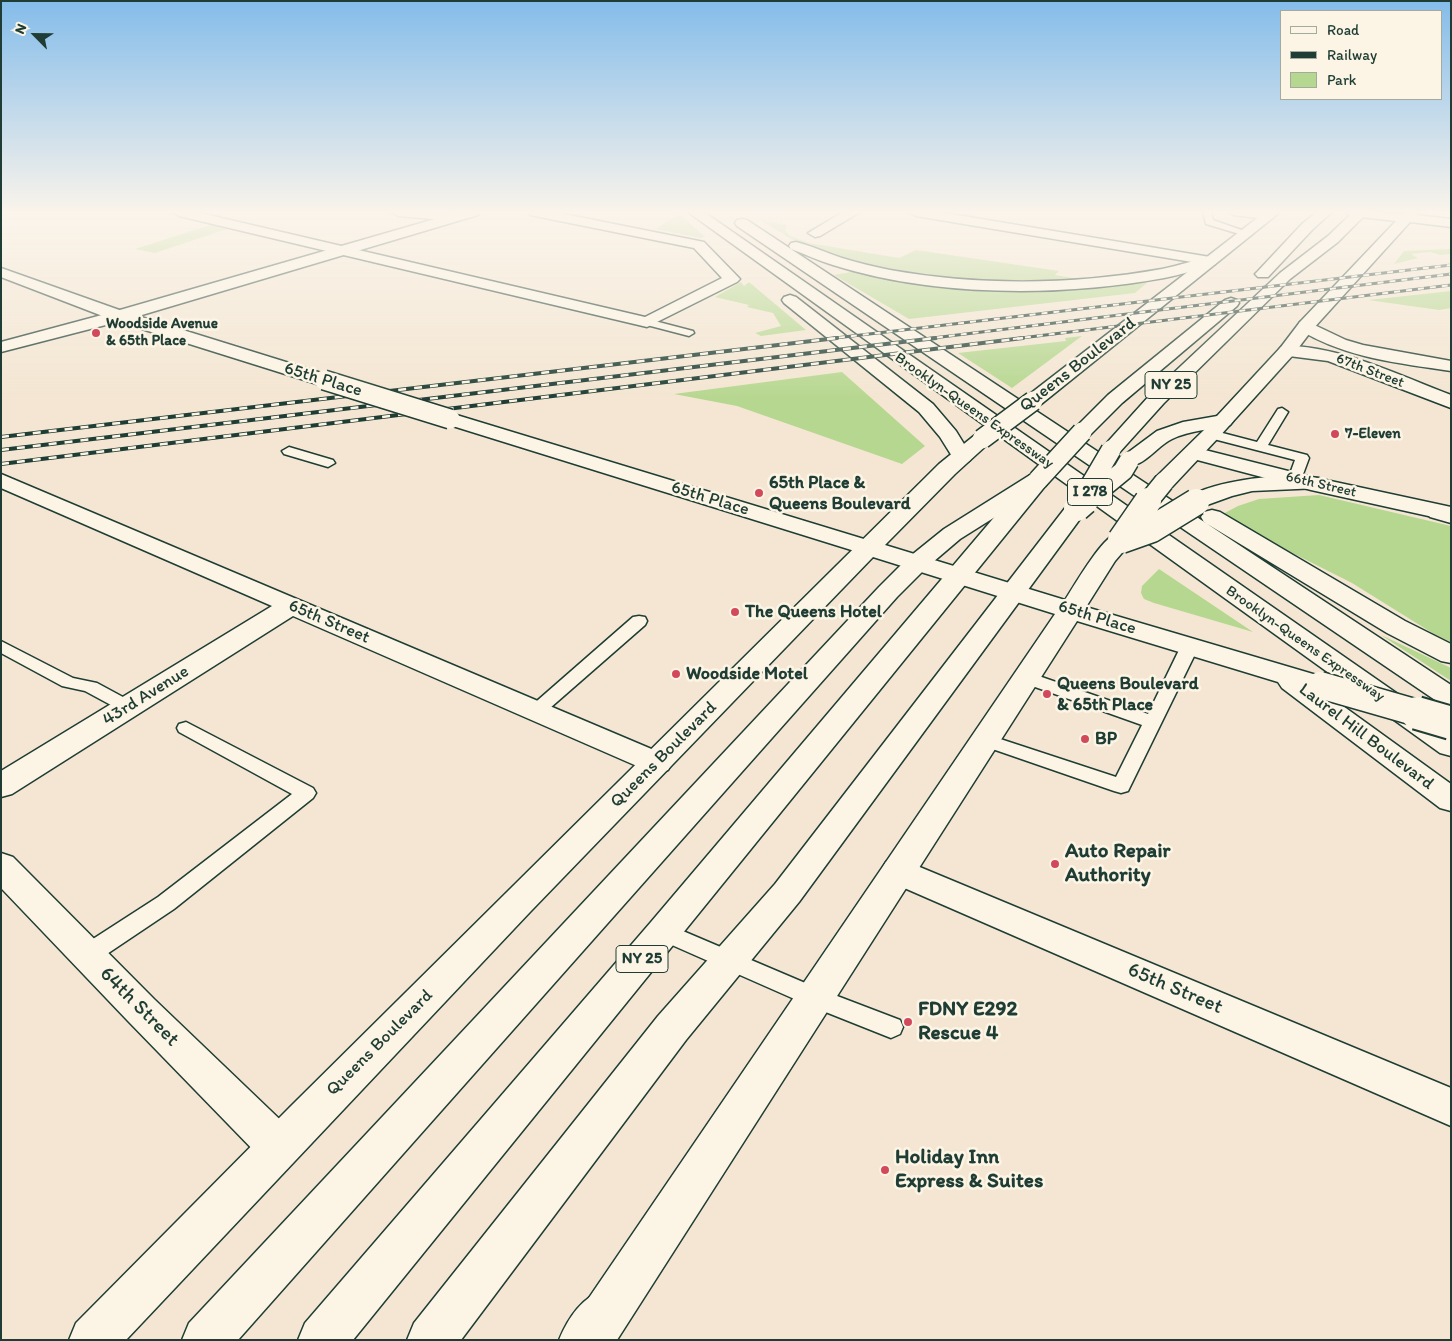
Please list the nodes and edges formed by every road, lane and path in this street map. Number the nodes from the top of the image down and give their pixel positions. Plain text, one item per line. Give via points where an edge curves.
1 (8, 275) edge
2 (259, 275) edge
3 (446, 275) edge
4 (728, 275) edge
5 (760, 275) edge
6 (785, 275) edge
7 (823, 275) edge
8 (899, 275) edge
9 (1159, 275) edge
10 (1193, 275) edge
11 (1260, 275) edge
12 (1286, 275) edge
13 (1354, 275) edge
14 (119, 316) junction
15 (647, 322) junction
16 (1306, 326) junction
17 (689, 333) dead end
18 (1, 347) edge
19 (1287, 351) junction
20 (1451, 366) edge
21 (1451, 402) edge
22 (1282, 412) dead end
23 (1217, 427) junction
24 (1084, 442) junction
25 (1260, 447) junction
26 (289, 451) dead end
27 (1192, 453) junction
28 (962, 457) junction
29 (328, 464) dead end
30 (1, 480) edge
31 (1038, 480) junction
32 (1300, 481) junction
33 (1077, 508) junction
34 (1446, 514) edge
35 (1121, 540) junction
36 (869, 548) junction
37 (917, 563) junction
38 (960, 576) junction
39 (1013, 593) junction
40 (290, 606) junction
41 (1071, 611) junction
42 (639, 621) dead end
43 (1, 646) edge
44 (1190, 646) junction
45 (1451, 655) edge
46 (1281, 674) junction
47 (1027, 678) junction
48 (1451, 698) edge
49 (128, 707) junction
50 (536, 711) junction
51 (1152, 722) junction
52 (1451, 724) edge
53 (186, 728) dead end
54 (985, 740) junction
55 (1451, 746) edge
56 (656, 763) junction
57 (1, 786) edge
58 (1451, 800) edge
59 (1, 866) edge
60 (898, 871) junction
61 (664, 932) junction
62 (87, 955) junction
63 (729, 961) junction
64 (816, 998) junction
65 (891, 1027) dead end
66 (1451, 1107) edge
67 (278, 1146) junction
68 (593, 1331) edge
69 (93, 1340) edge
70 (206, 1340) edge
71 (322, 1340) edge
72 (431, 1340) edge

1 - 14 main road, 65th Place
2 - 14 main road
3 - 15 main road
4 - 15 main road via 732,279
5 - 28 main road via 926,408 949,435
6 - 55 main road, Brooklyn-Queens Expressway / I 278
7 - 24 main road, Brooklyn-Queens Expressway / I 278
8 - 9 main road via 1019,285 1074,284
10 - 28 main road, Queens Boulevard, bridge
11 - 24 main road, NY 25 via 1195,334 1115,399
12 - 33 main road, NY 25, bridge via 1158,399 1111,450
13 - 16 main road
14 - 18 main road
14 - 36 main road, 65th Place, bridge
15 - 17 lane
16 - 19 main road
16 - 20 main road, 67th Street via 1354,349
19 - 21 main road, 67th Street via 1333,356
19 - 23 main road
22 - 25 lane
23 - 25 lane
23 - 27 main road
23 - 33 main road, bridge via 1184,428 1164,435 1129,461 1122,471
24 - 31 main road, NY 25, bridge
24 - 45 main road via 1396,627
24 - 48 main road, Brooklyn-Queens Expressway / I 278
25 - 32 lane via 1302,458
26 - 29 lane
27 - 32 main road, 66th Street
27 - 35 main road, bridge via 1139,512
28 - 36 main road, Queens Boulevard
30 - 40 main road, 65th Street
31 - 37 main road via 952,534
31 - 38 main road, NY 25
32 - 34 main road, 66th Street
32 - 35 main road, bridge via 1243,485 1215,492 1152,529
33 - 39 main road, NY 25
35 - 41 main road via 1106,556
36 - 37 main road, 65th Place
36 - 56 main road, Queens Boulevard
37 - 38 main road, 65th Place
37 - 70 main road
38 - 39 main road, 65th Place
38 - 61 main road, NY 25
39 - 41 main road, 65th Place
39 - 63 main road, NY 25 via 787,893
40 - 49 main road, 43rd Avenue
40 - 50 main road, 65th Street
41 - 44 main road, 65th Place
41 - 47 main road
42 - 50 lane
43 - 49 lane via 68,682 92,687
44 - 46 main road, 65th Place
44 - 51 lane
46 - 52 main road, 65th Place, bridge
46 - 58 main road, Laurel Hill Boulevard
47 - 51 lane
47 - 54 main road
49 - 57 main road, 43rd Avenue
50 - 56 main road, 65th Street
51 - 54 lane via 1121,786
53 - 62 lane via 306,793 166,902
54 - 60 main road
56 - 67 main road, Queens Boulevard
59 - 62 main road, 64th Street
60 - 64 main road
60 - 66 main road, 65th Street
61 - 63 lane
61 - 71 main road, NY 25
62 - 67 main road, 64th Street
63 - 64 lane
63 - 72 main road, NY 25 via 672,1028
64 - 65 lane
64 - 68 main road
67 - 69 main road, Queens Boulevard

